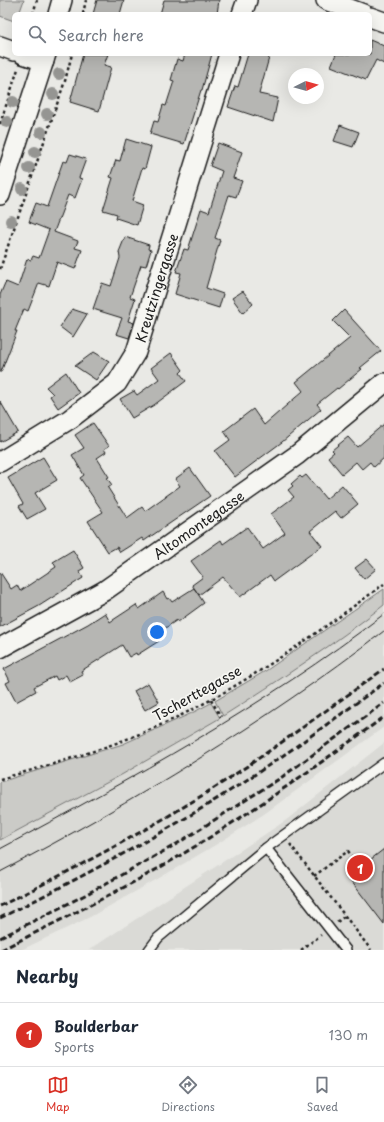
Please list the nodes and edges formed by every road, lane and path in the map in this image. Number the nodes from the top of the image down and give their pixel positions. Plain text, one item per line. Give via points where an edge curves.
1 (37, 0) edge
2 (62, 0) edge
3 (86, 0) edge
4 (247, 0) edge
5 (326, 0) edge
6 (34, 12) edge
7 (59, 12) edge
8 (83, 12) edge
9 (243, 12) edge
10 (358, 12) edge
11 (372, 18) edge
12 (384, 22) edge
13 (0, 46) edge
14 (12, 53) edge
15 (71, 56) edge
16 (228, 56) edge
17 (19, 57) edge
18 (45, 57) edge
19 (0, 124) edge
20 (0, 195) edge
21 (0, 269) edge
22 (384, 383) edge
23 (0, 462) edge
24 (384, 584) edge
25 (0, 648) edge
26 (211, 700) junction
27 (221, 717) dead end
28 (384, 763) edge
29 (0, 779) edge
30 (284, 836) junction
31 (266, 848) junction
32 (360, 868) dead end
33 (314, 876) junction
34 (149, 950) edge
35 (346, 950) edge
36 (371, 950) edge

1 - 6 path
2 - 7 street
3 - 8 path
4 - 9 street
5 - 10 street
11 - 12 street
13 - 14 street
15 - 21 path
16 - 23 street, Kreutzingergasse via 136,352 117,384 70,419
17 - 18 street
17 - 19 path
18 - 20 street
22 - 25 street, Altomontegasse via 297,455 104,591
24 - 26 path, Tscherttegasse via 307,639
26 - 27 path
26 - 29 path, Tscherttegasse via 122,741
28 - 30 lane
30 - 31 lane
30 - 33 path
31 - 34 lane via 158,938
31 - 35 lane
32 - 33 path via 348,851
33 - 36 path

